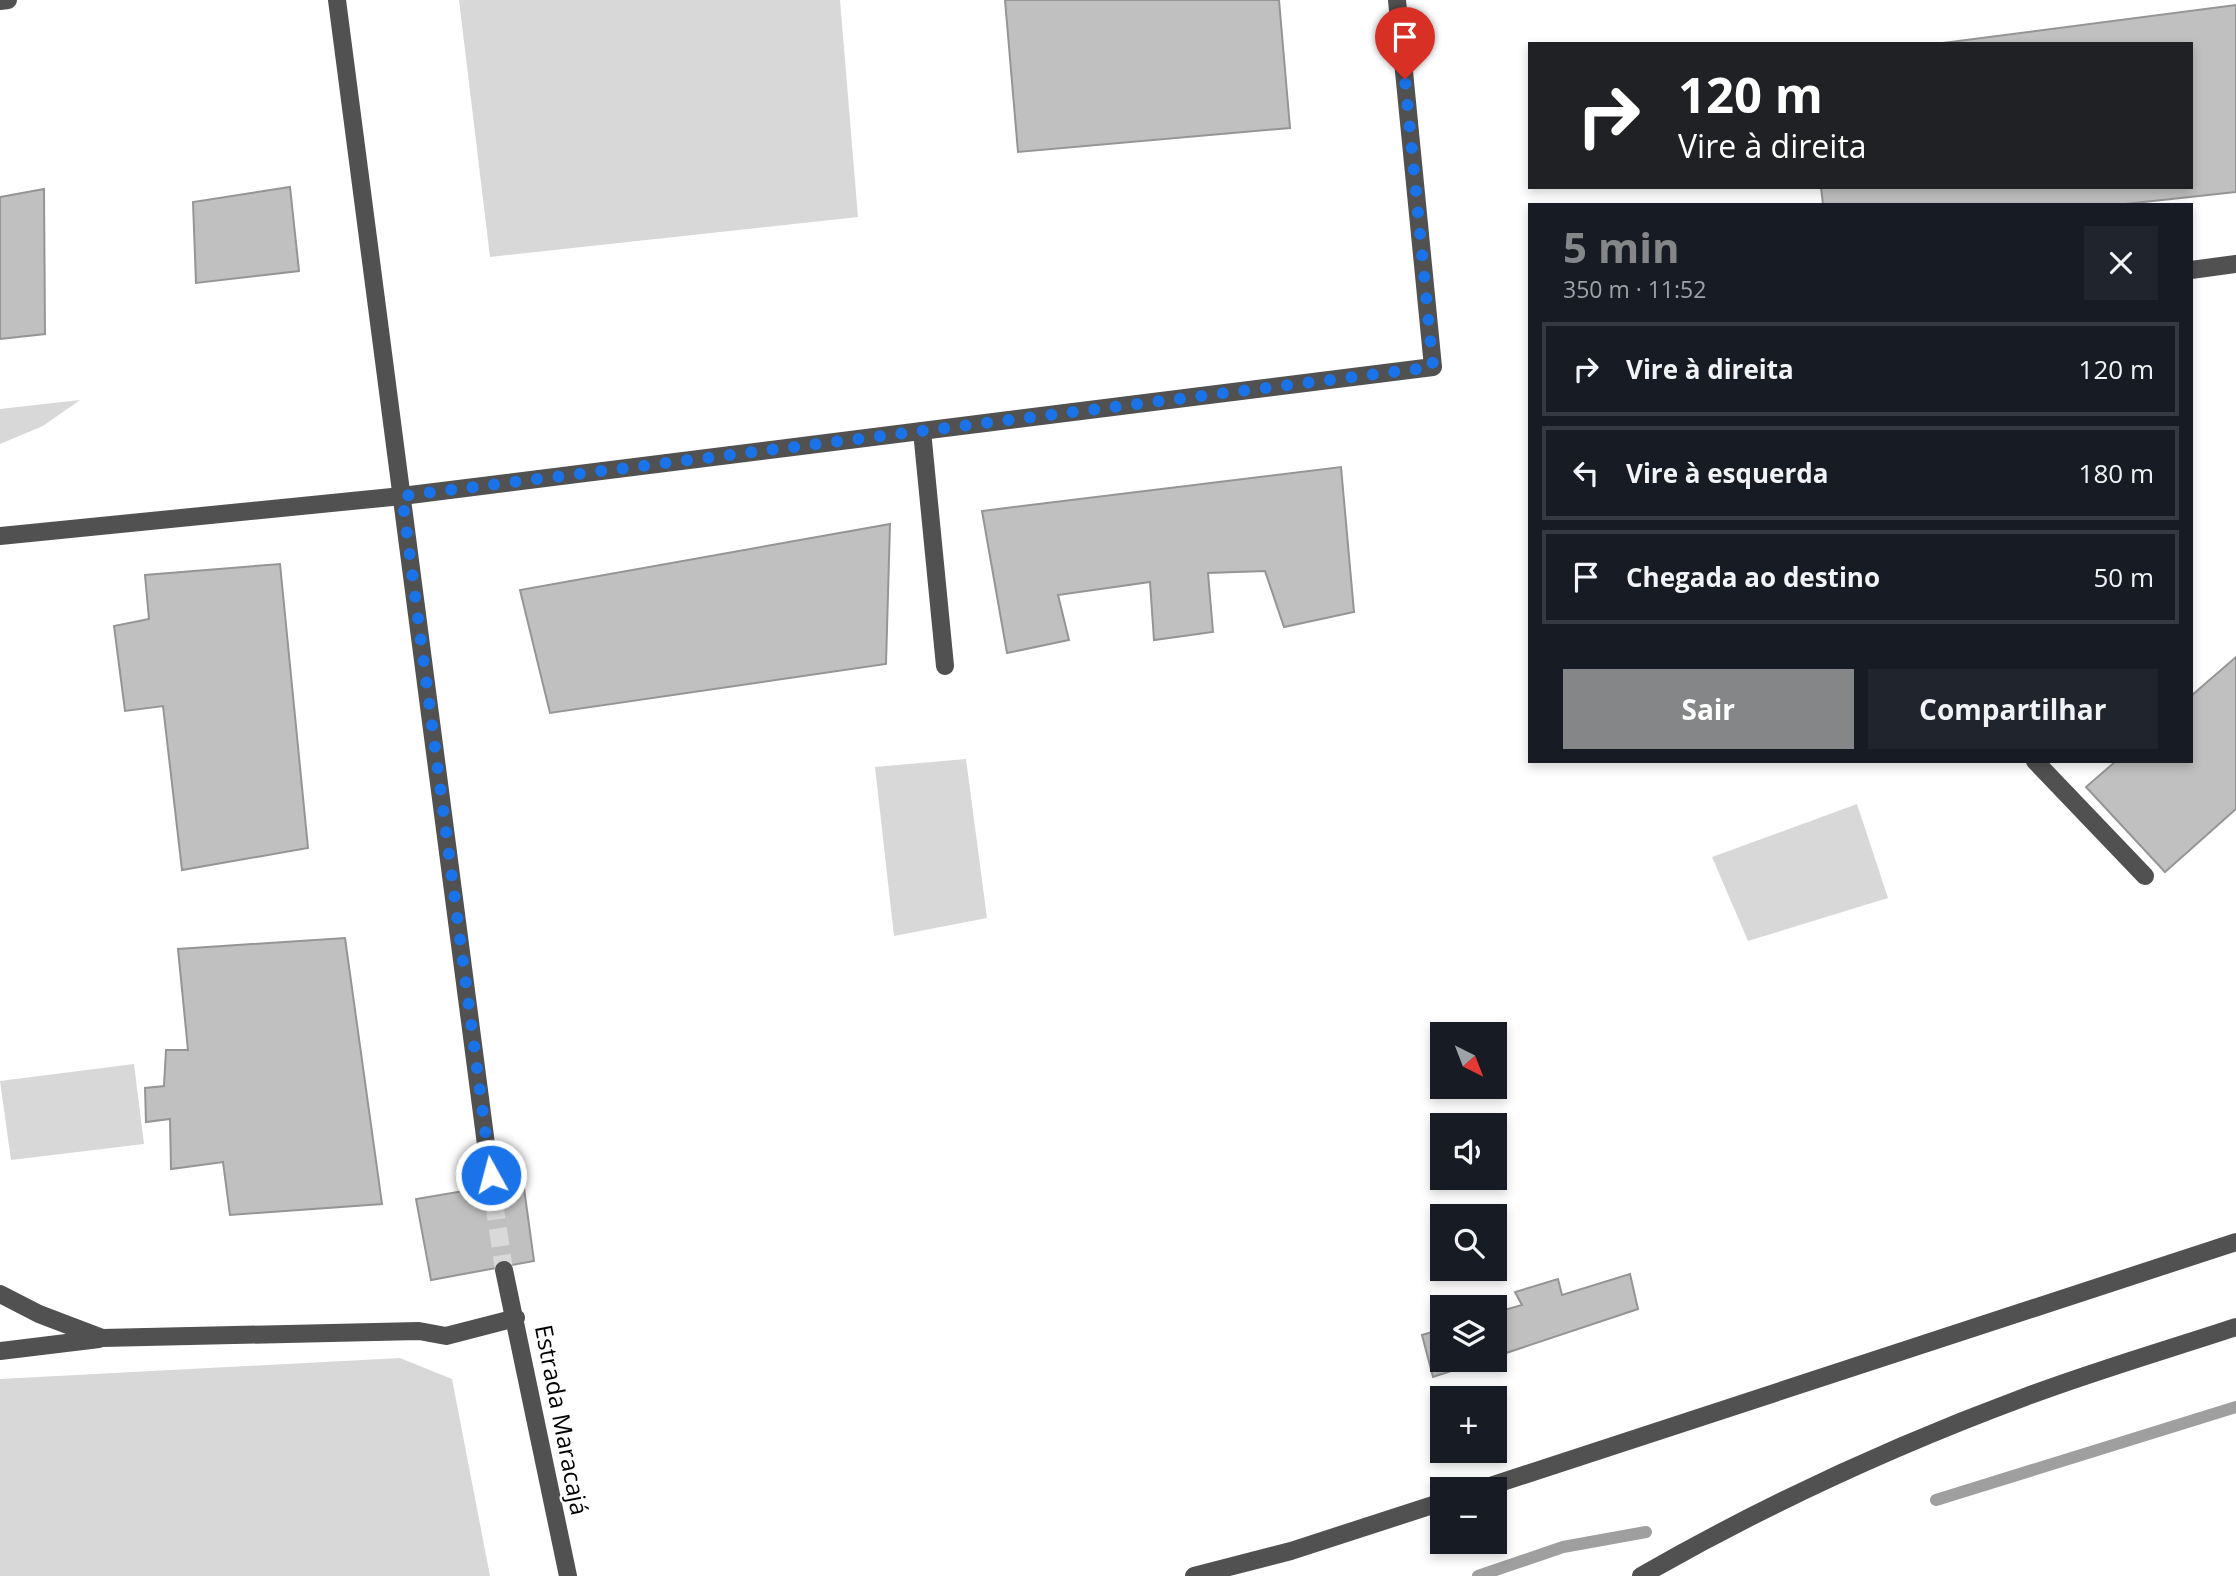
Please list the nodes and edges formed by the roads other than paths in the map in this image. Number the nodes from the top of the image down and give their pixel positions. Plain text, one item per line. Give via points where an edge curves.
1 (8, 0) edge
2 (337, 0) edge
3 (1397, 0) edge
4 (0, 1) edge
5 (2236, 264) edge
6 (2193, 270) edge
7 (922, 431) junction
8 (402, 496) junction
9 (0, 536) edge
10 (944, 666) dead end
11 (2037, 763) edge
12 (2145, 876) dead end
13 (491, 1175) tunnel mouth
14 (2236, 1242) edge
15 (504, 1273) tunnel mouth
16 (0, 1294) edge
17 (516, 1318) junction
18 (2236, 1327) edge
19 (102, 1338) junction
20 (0, 1351) edge
21 (1507, 1480) edge
22 (1430, 1506) edge
23 (568, 1576) edge
24 (1194, 1576) edge
25 (1642, 1576) edge

1 - 4 street
2 - 8 street
3 - 7 street via 1433,367
5 - 6 street
7 - 8 street
7 - 10 street
8 - 9 street
8 - 13 street
11 - 12 street
14 - 21 street
15 - 17 street, Estrada Maracajá
16 - 19 street
17 - 19 street via 446,1336 419,1331
17 - 23 street, Estrada Maracajá
18 - 25 street via 2025,1397 1846,1471 1701,1541
19 - 20 street
22 - 24 street via 1292,1551

